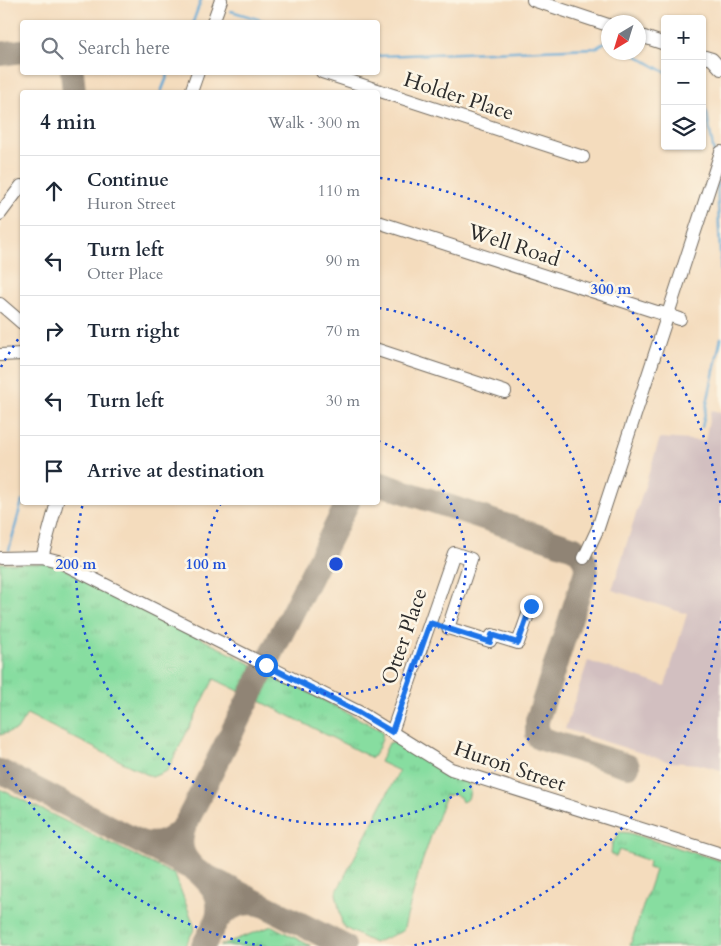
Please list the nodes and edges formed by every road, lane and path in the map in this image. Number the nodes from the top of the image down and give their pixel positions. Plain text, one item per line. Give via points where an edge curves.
1 (220, 0) edge
2 (533, 0) edge
3 (214, 20) edge
4 (601, 23) edge
5 (646, 38) edge
6 (661, 43) edge
7 (706, 58) edge
8 (721, 69) edge
9 (197, 75) edge
10 (331, 75) edge
11 (192, 90) edge
12 (377, 90) edge
13 (380, 91) edge
14 (721, 152) edge
15 (583, 157) dead end
16 (20, 187) edge
17 (0, 214) edge
18 (380, 223) edge
19 (424, 236) dead end
20 (0, 304) edge
21 (662, 313) junction
22 (680, 319) dead end
23 (20, 321) edge
24 (380, 351) edge
25 (20, 354) edge
26 (0, 355) edge
27 (505, 392) dead end
28 (56, 505) edge
29 (42, 556) junction
30 (0, 558) edge
31 (584, 558) dead end
32 (441, 589) junction
33 (460, 595) junction
34 (531, 606) dead end
35 (430, 623) junction
36 (448, 628) junction
37 (392, 732) junction
38 (721, 854) edge

1 - 3 street
2 - 4 street
5 - 6 street
7 - 8 street
9 - 11 street
10 - 12 street, Holder Place
13 - 15 street, Holder Place
14 - 21 street
16 - 17 street
18 - 21 street, Well Road
19 - 21 street
20 - 23 street
21 - 22 street
21 - 31 street via 598,528
24 - 27 street
25 - 26 street
28 - 29 street
29 - 30 street, Huron Street
29 - 37 street, Huron Street via 315,690
32 - 33 street
32 - 33 street, Otter Place via 454,553 471,559
32 - 35 street, Otter Place
33 - 36 street
34 - 36 street via 518,643 492,635 490,642
35 - 36 street
35 - 37 street, Otter Place
37 - 38 street, Huron Street via 451,770

